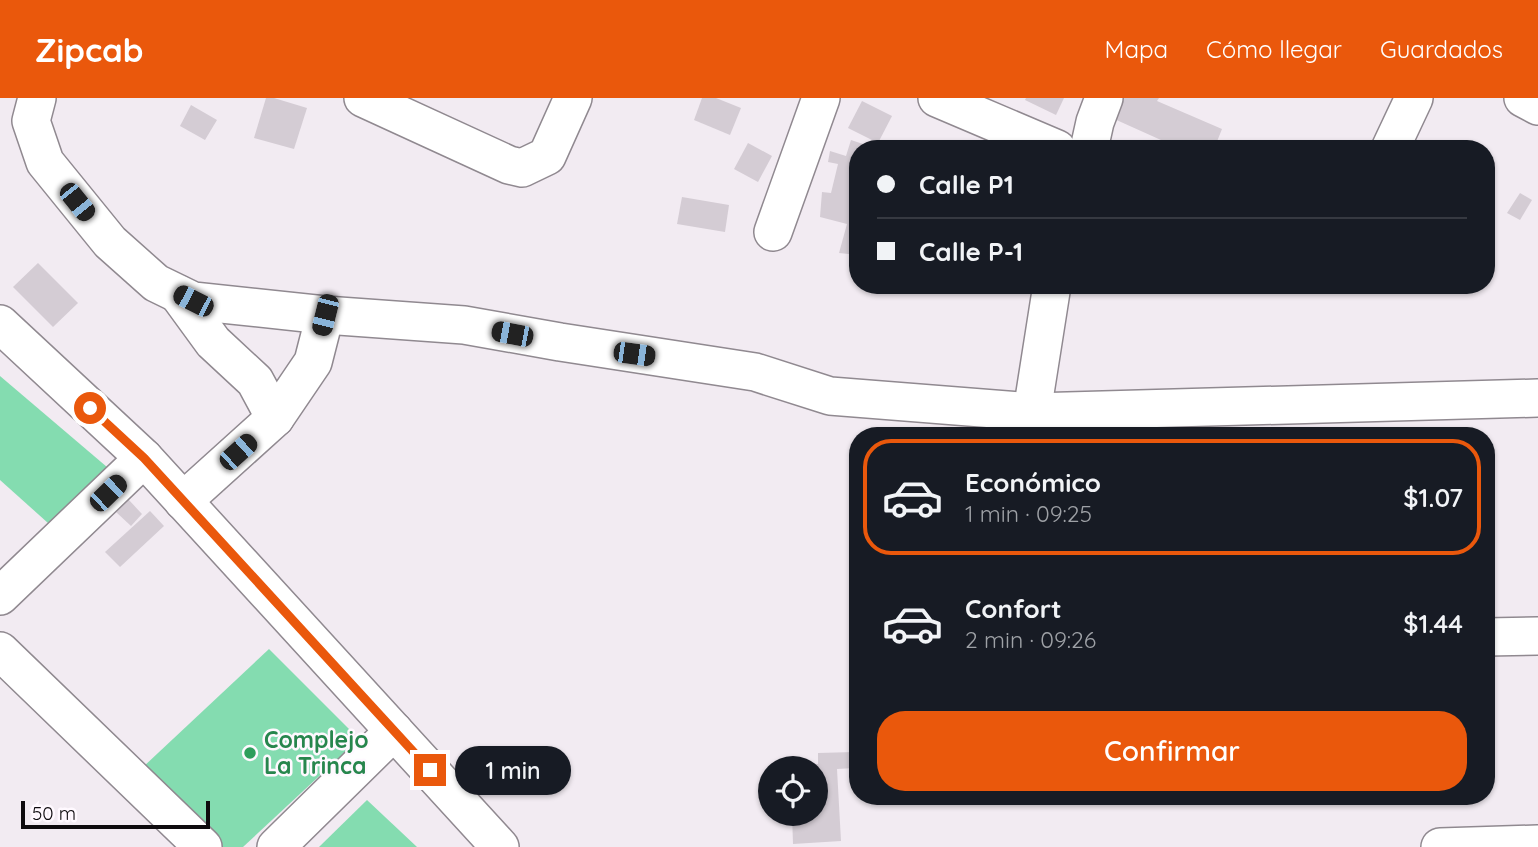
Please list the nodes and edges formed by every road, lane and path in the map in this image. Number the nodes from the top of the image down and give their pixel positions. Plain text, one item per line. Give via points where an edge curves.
1 (37, 98) edge
2 (363, 98) edge
3 (573, 98) edge
4 (821, 98) edge
5 (937, 98) edge
6 (1104, 98) edge
7 (1414, 98) edge
8 (1523, 98) edge
9 (1538, 106) edge
10 (1036, 140) edge
11 (1096, 140) edge
12 (1394, 140) edge
13 (773, 232) dead end
14 (178, 294) junction
15 (1051, 294) edge
16 (325, 315) junction
17 (0, 324) edge
18 (1538, 398) edge
19 (1032, 412) junction
20 (275, 418) junction
21 (1094, 423) edge
22 (144, 458) junction
23 (183, 501) junction
24 (0, 597) edge
25 (1538, 636) edge
26 (1495, 637) edge
27 (0, 651) edge
28 (394, 731) junction
29 (1538, 844) edge
30 (203, 847) edge
31 (276, 847) edge
32 (500, 847) edge
33 (1440, 847) edge

1 - 14 street via 31,121 45,162 110,242 156,282
2 - 3 street via 522,168 547,156
4 - 13 street
5 - 10 street
6 - 11 street via 1095,122
7 - 12 street
8 - 9 street
14 - 16 street via 193,301
14 - 20 street via 213,342 254,382
15 - 19 street
16 - 19 street via 464,325 755,372 830,396
16 - 20 street via 313,362
17 - 22 street
18 - 21 street
19 - 21 street
20 - 23 street
22 - 23 street
22 - 24 street
23 - 28 street
25 - 26 street
27 - 30 street
28 - 31 street
28 - 32 street
29 - 33 street

